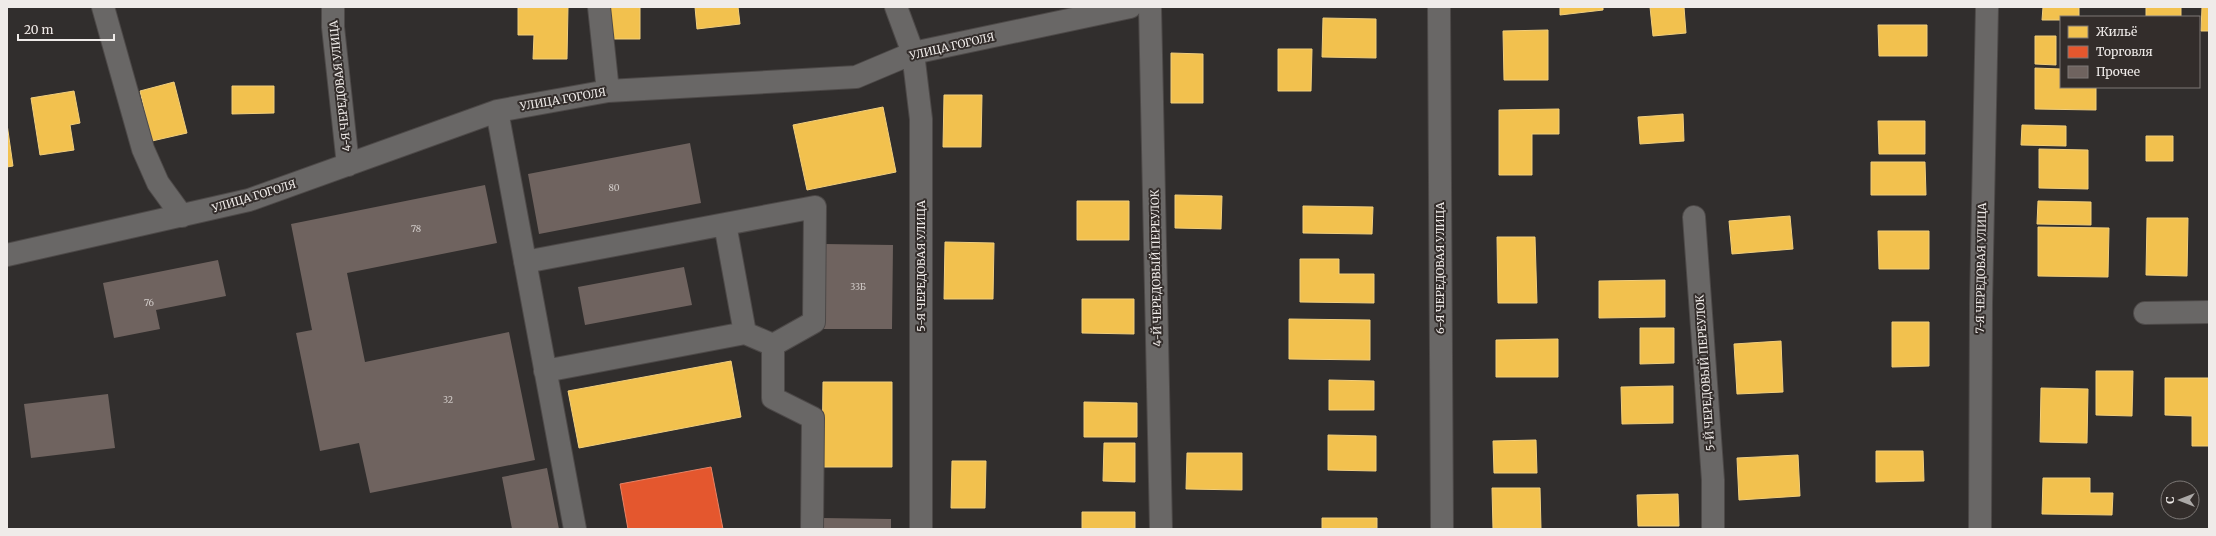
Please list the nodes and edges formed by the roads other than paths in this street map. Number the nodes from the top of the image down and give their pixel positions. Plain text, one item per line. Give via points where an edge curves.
1 (103, 7) edge
2 (334, 7) edge
3 (599, 7) edge
4 (896, 7) edge
5 (1130, 7) edge
6 (1150, 7) edge
7 (1439, 7) edge
8 (1987, 7) edge
9 (913, 53) junction
10 (608, 91) junction
11 (497, 111) junction
12 (348, 165) junction
13 (182, 216) junction
14 (1694, 217) dead end
15 (725, 224) junction
16 (7, 256) edge
17 (525, 262) junction
18 (2209, 312) edge
19 (2145, 313) dead end
20 (745, 334) junction
21 (773, 344) junction
22 (545, 371) junction
23 (575, 529) edge
24 (812, 529) edge
25 (920, 529) edge
26 (1161, 529) edge
27 (1442, 529) edge
28 (1712, 529) edge
29 (1980, 529) edge

1 - 13 street via 143,149 158,183
2 - 12 street, 4-Я ЧЕРЕДОВАЯ УЛИЦА via 333,27
3 - 10 street
4 - 9 street, 5-Я ЧЕРЕДОВАЯ УЛИЦА
5 - 9 street, УЛИЦА ГОГОЛЯ
6 - 26 street, 4-Й ЧЕРЕДОВЫЙ ПЕРЕУЛОК
7 - 27 street, 6-Я ЧЕРЕДОВАЯ УЛИЦА
8 - 29 street, 7-Я ЧЕРЕДОВАЯ УЛИЦА via 1981,288
9 - 10 street, УЛИЦА ГОГОЛЯ via 856,77
9 - 25 street, 5-Я ЧЕРЕДОВАЯ УЛИЦА via 921,119
10 - 11 street, УЛИЦА ГОГОЛЯ
11 - 12 street, УЛИЦА ГОГОЛЯ
11 - 17 street
12 - 13 street, УЛИЦА ГОГОЛЯ via 249,200
13 - 16 street, УЛИЦА ГОГОЛЯ
14 - 28 street, 5-Й ЧЕРЕДОВЫЙ ПЕРЕУЛОК via 1713,480
15 - 17 street
15 - 20 street
15 - 21 street via 815,207 814,322
17 - 22 street
18 - 19 street
20 - 21 street
20 - 22 street
21 - 24 street via 773,398 813,418
22 - 23 street

